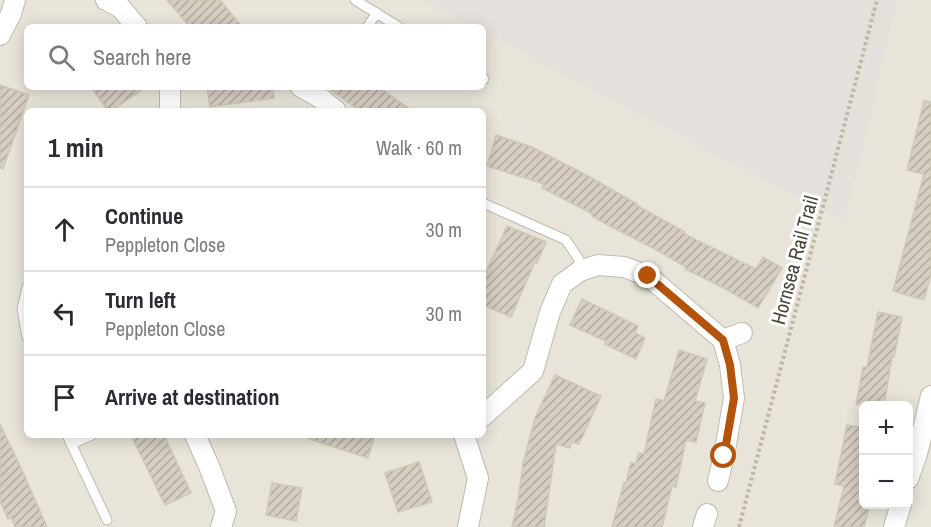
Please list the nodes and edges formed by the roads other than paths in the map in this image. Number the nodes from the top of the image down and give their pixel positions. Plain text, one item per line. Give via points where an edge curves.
1 (15, 0) edge
2 (106, 0) edge
3 (355, 0) edge
4 (377, 13) junction
5 (134, 24) edge
6 (369, 24) edge
7 (394, 24) edge
8 (0, 35) edge
9 (170, 90) edge
10 (323, 92) edge
11 (170, 108) edge
12 (334, 108) edge
13 (486, 204) edge
14 (582, 270) junction
15 (24, 300) edge
16 (24, 320) edge
17 (742, 333) dead end
18 (723, 340) junction
19 (931, 396) edge
20 (486, 413) edge
21 (196, 438) edge
22 (465, 438) edge
23 (69, 439) edge
24 (913, 464) edge
25 (718, 481) dead end
26 (899, 509) edge
27 (107, 520) dead end
28 (222, 527) edge
29 (468, 527) edge
30 (894, 527) edge

1 - 8 street
2 - 5 street via 120,7
3 - 4 lane
4 - 6 lane
4 - 7 lane
9 - 11 street
10 - 12 street
13 - 14 lane via 566,240
14 - 18 street via 598,264 624,267 648,276
14 - 20 street via 562,284 533,371
15 - 16 lane
17 - 18 street
18 - 25 street via 734,398
19 - 24 street
21 - 28 street via 226,511
22 - 29 street via 478,478
23 - 27 lane
26 - 30 street

